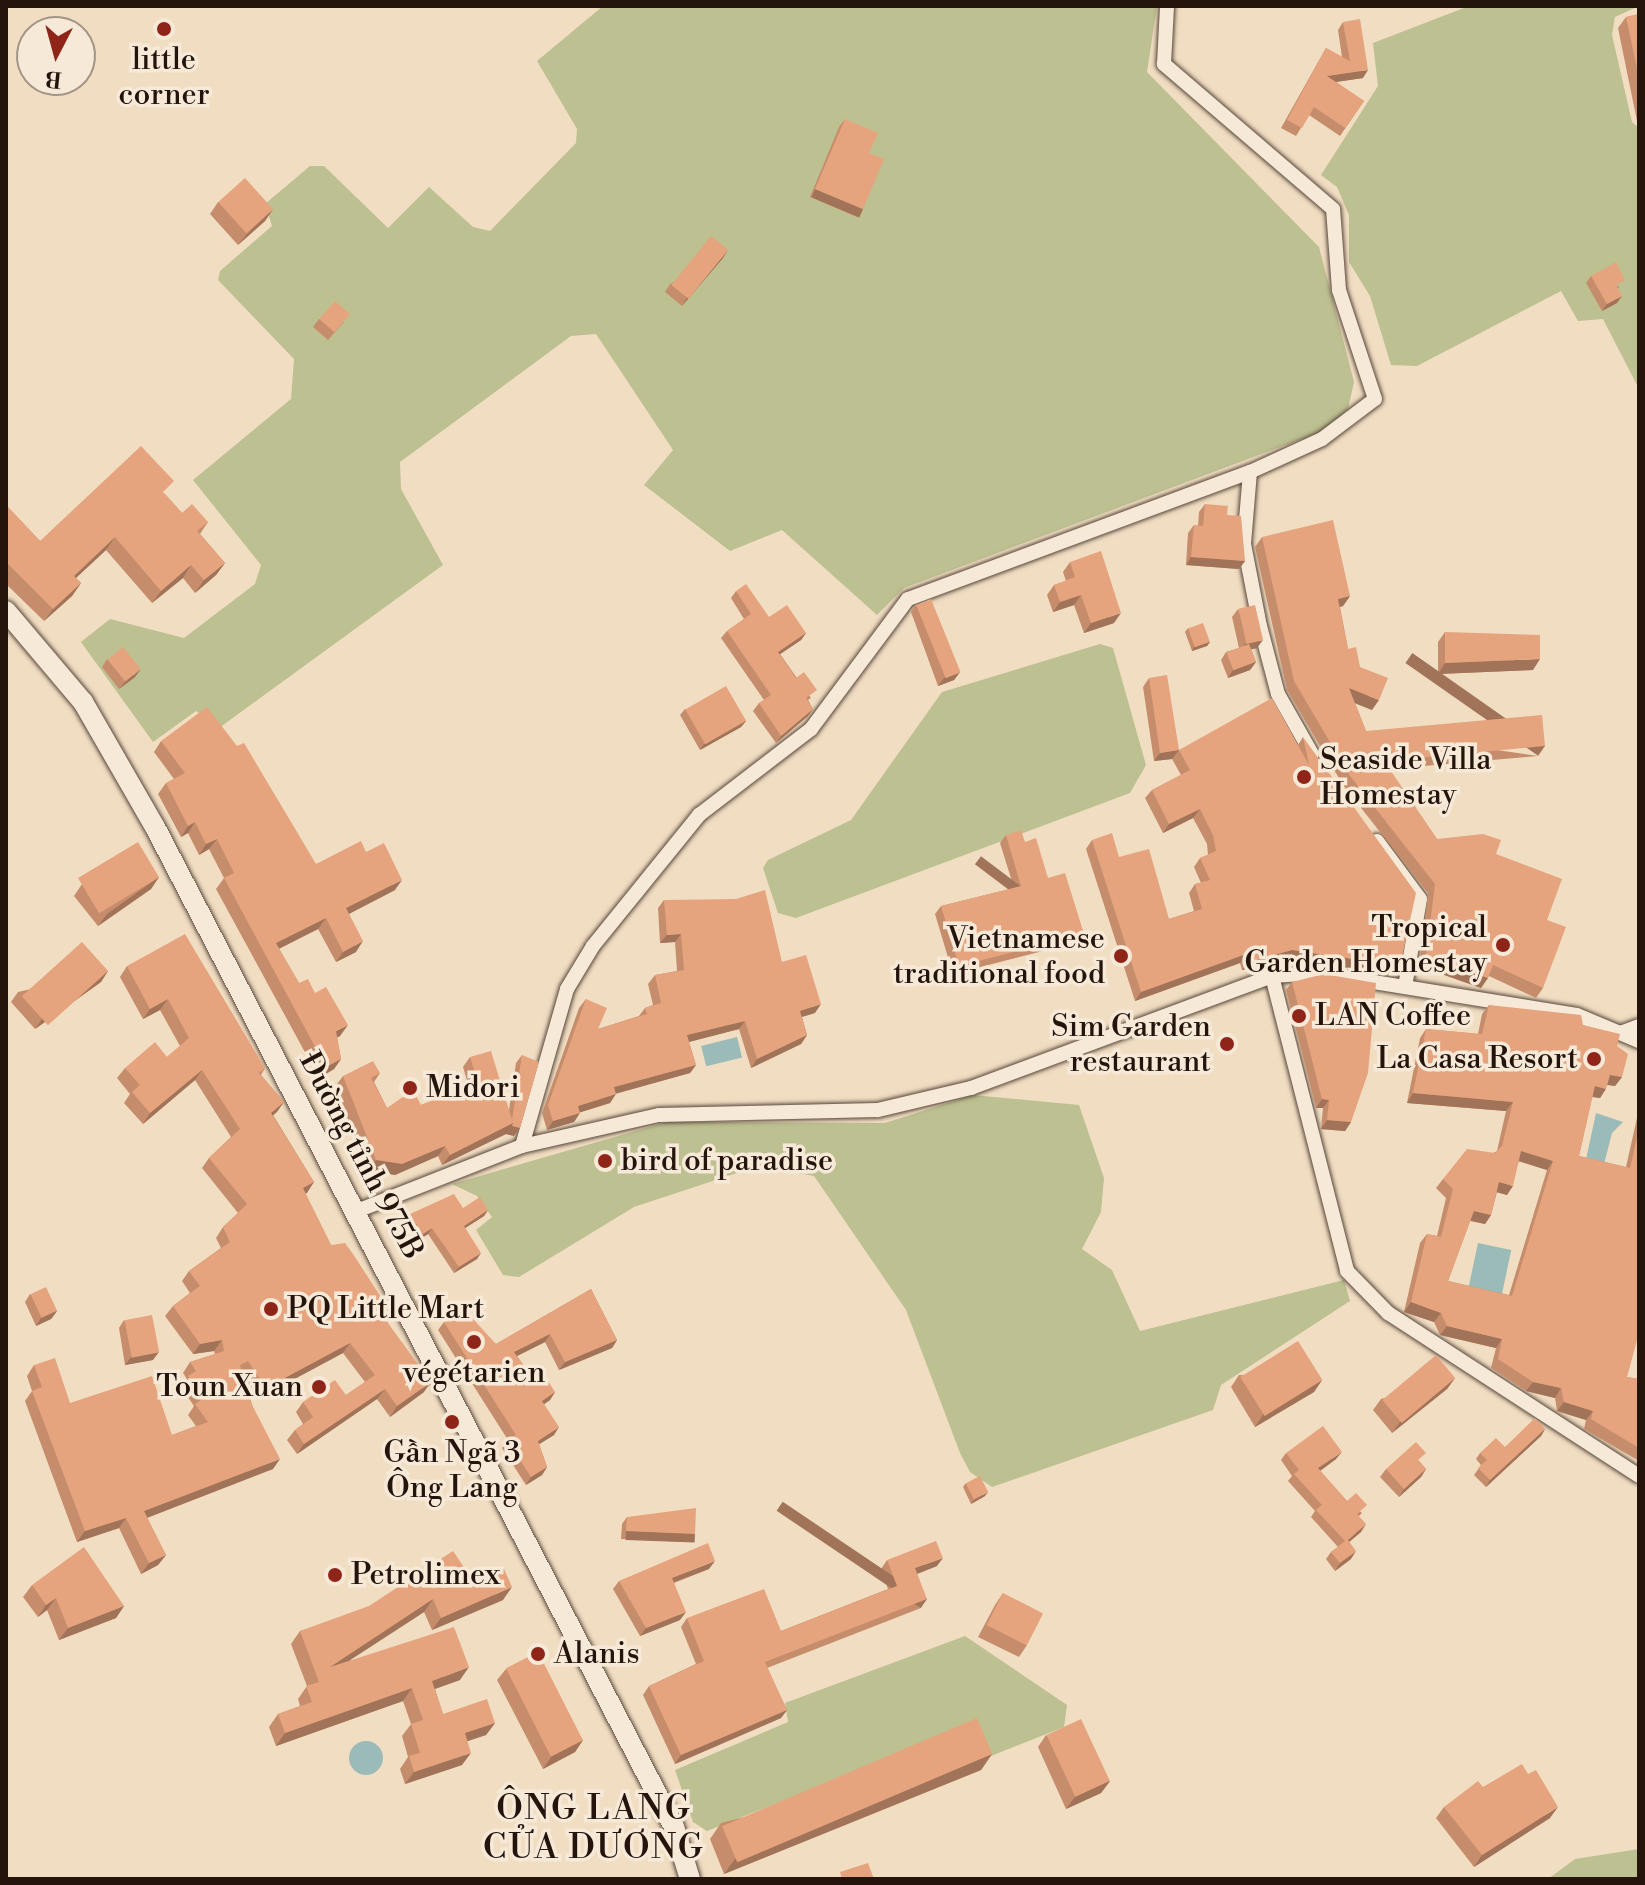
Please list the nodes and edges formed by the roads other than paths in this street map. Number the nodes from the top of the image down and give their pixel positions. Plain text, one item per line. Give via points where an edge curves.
1 (1167, 6) edge
2 (1250, 472) junction
3 (6, 611) edge
4 (1320, 766) edge
5 (1363, 825) edge
6 (1272, 976) junction
7 (1405, 987) junction
8 (1639, 1026) edge
9 (1620, 1033) junction
10 (1639, 1041) edge
11 (522, 1146) junction
12 (357, 1211) junction
13 (1639, 1476) edge
14 (690, 1879) edge

1 - 2 street via 1164,64 1333,209 1339,290 1377,387 1370,408
2 - 4 street via 1244,544 1260,626 1278,694
2 - 11 street via 908,599 811,729 699,815 593,946 567,989
3 - 12 main road, Đường tỉnh 975B via 90,714
5 - 7 street via 1420,899
6 - 7 street via 1318,973
6 - 11 street via 971,1088 878,1110 659,1115
6 - 13 street via 1347,1271 1388,1313
7 - 9 street via 1577,1015
8 - 9 street
9 - 10 street
11 - 12 street
12 - 14 main road, Đường tỉnh 975B via 674,1827

